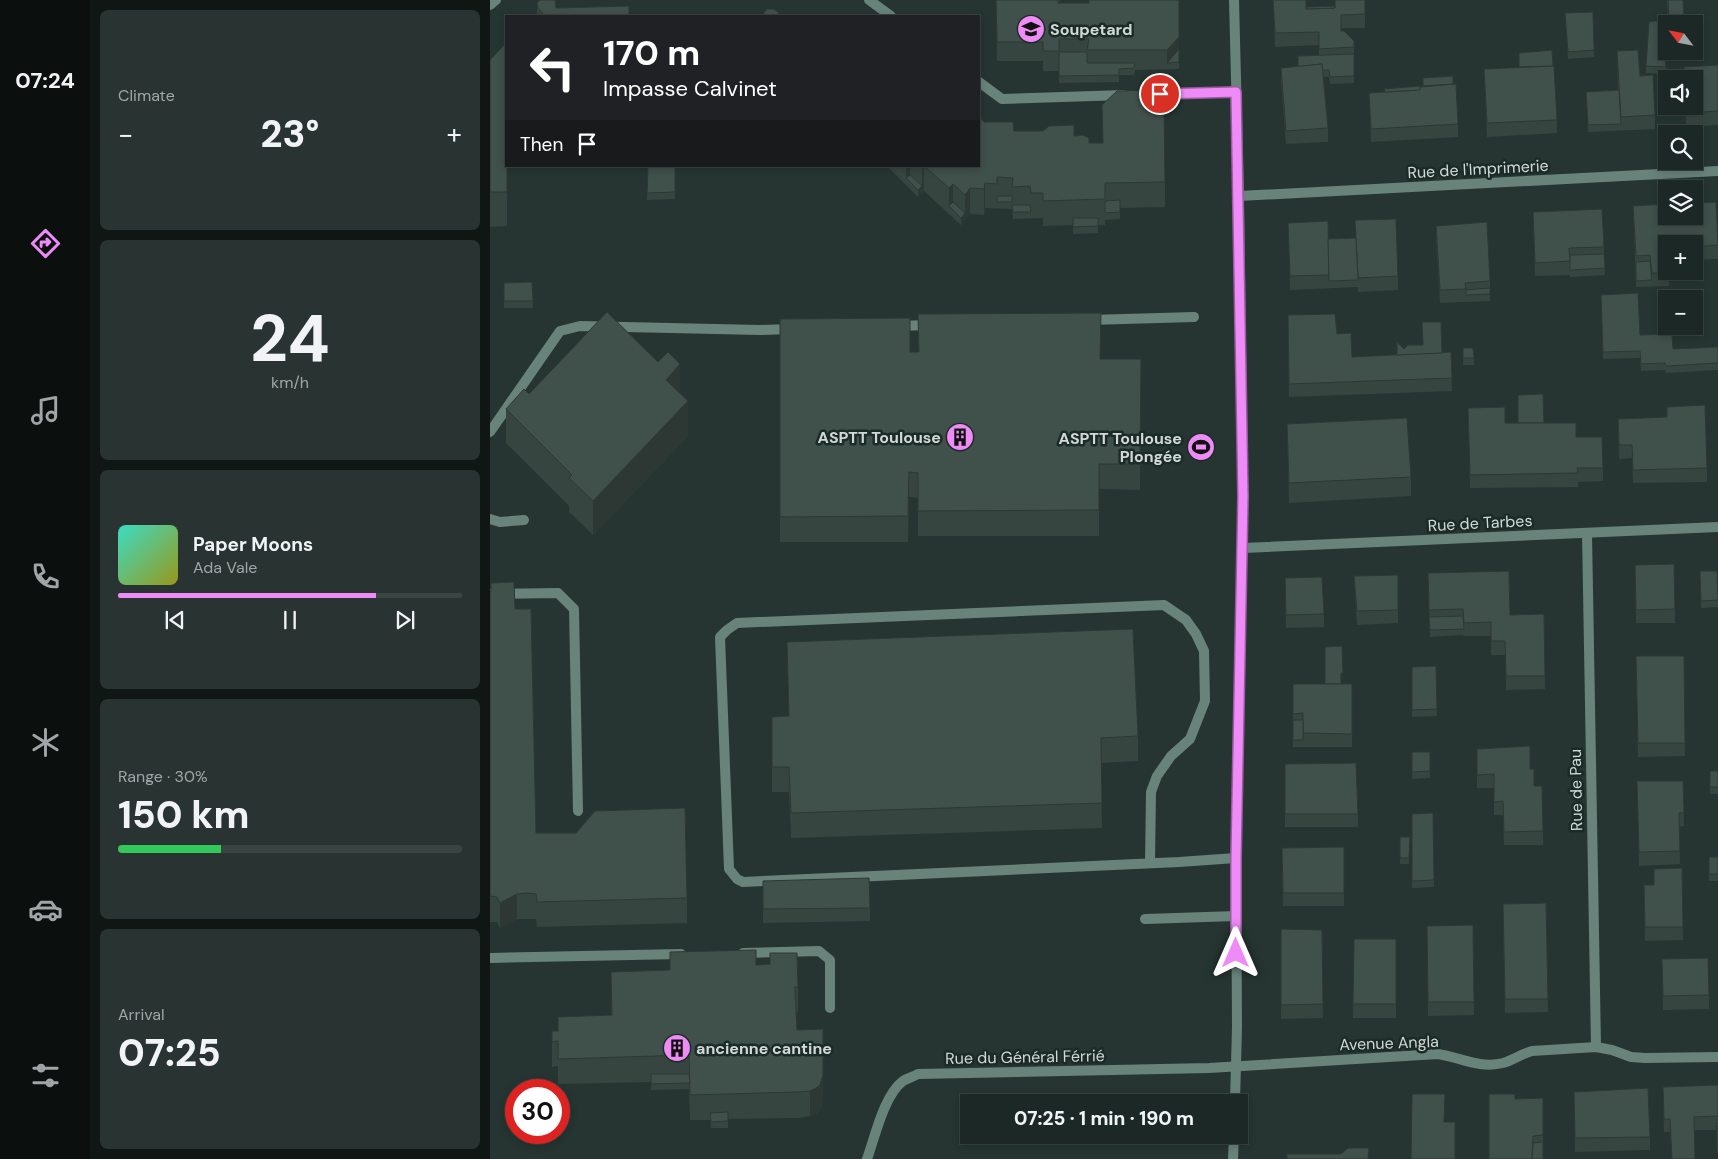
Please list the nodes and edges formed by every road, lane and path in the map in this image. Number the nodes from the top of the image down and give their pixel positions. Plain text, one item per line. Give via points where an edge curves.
1 (496, 0) edge
2 (869, 0) edge
3 (1234, 0) edge
4 (490, 5) edge
5 (889, 15) edge
6 (980, 83) edge
7 (1236, 92) junction
8 (1718, 171) edge
9 (1239, 196) junction
10 (1194, 317) dead end
11 (1075, 320) edge
12 (938, 324) edge
13 (888, 326) edge
14 (800, 328) edge
15 (490, 432) edge
16 (490, 519) edge
17 (524, 520) dead end
18 (1718, 527) edge
19 (1587, 533) junction
20 (1243, 548) junction
21 (490, 594) edge
22 (578, 811) dead end
23 (1236, 858) junction
24 (1150, 863) junction
25 (1236, 916) junction
26 (1145, 919) dead end
27 (731, 953) edge
28 (693, 954) edge
29 (490, 958) edge
30 (830, 1008) dead end
31 (1596, 1047) junction
32 (1718, 1057) edge
33 (1236, 1066) junction
34 (1235, 1094) edge
35 (1234, 1144) edge
36 (867, 1159) edge
37 (1233, 1159) edge

1 - 4 street
2 - 5 street
3 - 7 street
6 - 7 street via 1002,100
7 - 9 street
8 - 9 street, Rue de l'Imprimerie
9 - 20 street
10 - 11 street
12 - 13 street
14 - 15 street via 580,326 560,331
16 - 17 street via 500,522
18 - 19 street, Rue de Tarbes
19 - 20 street, Rue de Tarbes
19 - 31 street, Rue de Pau
20 - 23 street
21 - 22 street via 558,593 574,609
23 - 24 street
23 - 25 street
24 - 24 street via 744,882 737,879 729,869 720,638 737,623 1164,606 1173,610 1186,620 1204,651 1205,700 1190,739 1171,756 1157,776 1151,792
25 - 26 street
25 - 33 street
27 - 30 street via 819,951 830,960
28 - 29 street
31 - 32 street, Avenue Angla via 1631,1057
31 - 33 street, Avenue Angla via 1532,1051 1501,1063 1473,1064 1438,1054
33 - 34 street
33 - 36 street, Rue du Général Férrié via 918,1074 903,1081 887,1102
35 - 37 street

